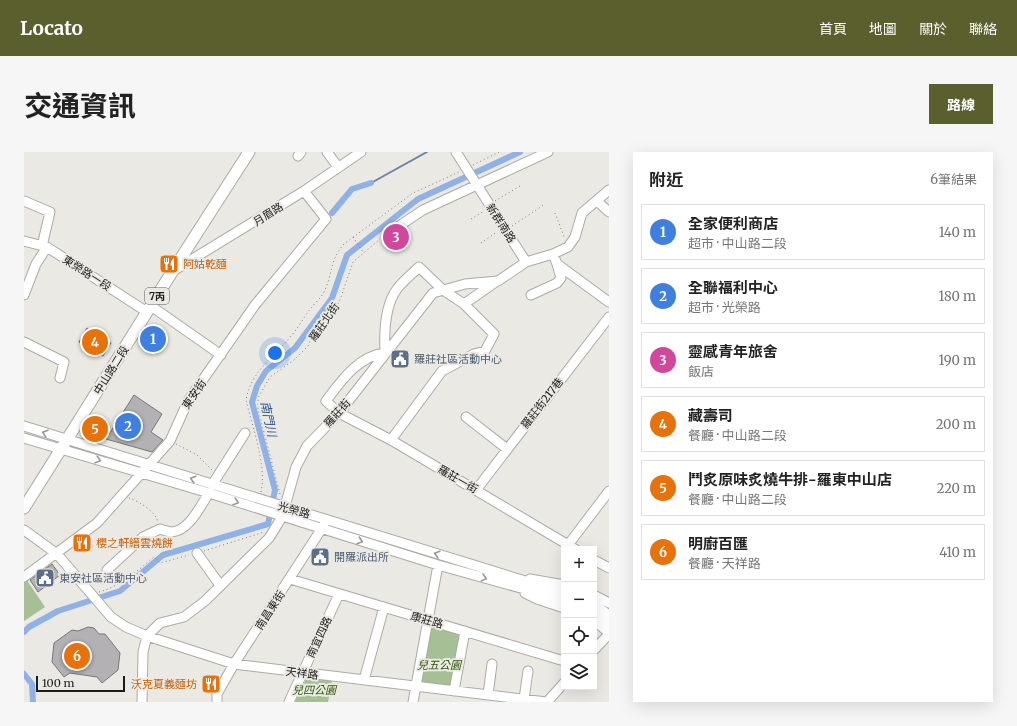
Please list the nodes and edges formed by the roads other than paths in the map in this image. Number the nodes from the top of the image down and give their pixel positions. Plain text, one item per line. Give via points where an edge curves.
1 (249, 152) edge
2 (327, 152) edge
3 (361, 152) edge
4 (456, 152) edge
5 (548, 152) edge
6 (338, 167) junction
7 (476, 183) junction
8 (609, 190) edge
9 (304, 192) junction
10 (24, 201) edge
11 (597, 201) junction
12 (609, 212) edge
13 (387, 234) road end
14 (24, 241) edge
15 (45, 246) junction
16 (553, 254) junction
17 (526, 262) junction
18 (557, 264) junction
19 (172, 272) junction
20 (498, 280) junction
21 (443, 290) junction
22 (24, 295) edge
23 (531, 295) dead end
24 (609, 302) edge
25 (464, 304) junction
26 (149, 309) junction
27 (609, 317) edge
28 (24, 342) edge
29 (385, 353) junction
30 (221, 355) junction
31 (60, 378) dead end
32 (338, 413) junction
33 (466, 417) dead end
34 (24, 426) edge
35 (245, 432) dead end
36 (24, 438) edge
37 (391, 440) junction
38 (64, 444) junction
39 (507, 449) junction
40 (148, 465) junction
41 (142, 474) junction
42 (211, 489) junction
43 (476, 490) junction
44 (609, 491) edge
45 (24, 508) edge
46 (283, 512) junction
47 (326, 520) junction
48 (322, 529) junction
49 (24, 530) edge
50 (570, 546) edge
51 (573, 546) edge
52 (197, 553) road end
53 (57, 554) junction
54 (597, 562) edge
55 (438, 566) junction
56 (609, 568) edge
57 (107, 570) dead end
58 (24, 577) edge
59 (290, 579) junction
60 (513, 582) junction
61 (561, 584) edge
62 (220, 585) junction
63 (561, 592) edge
64 (338, 594) junction
65 (597, 597) edge
66 (561, 599) edge
67 (609, 603) edge
68 (597, 606) edge
69 (384, 607) junction
70 (561, 607) edge
71 (597, 615) edge
72 (609, 615) edge
73 (428, 620) junction
74 (597, 623) edge
75 (609, 625) edge
76 (465, 631) junction
77 (609, 634) edge
78 (147, 636) junction
79 (597, 647) edge
80 (561, 660) edge
81 (234, 664) junction
82 (492, 664) dead end
83 (528, 671) dead end
84 (302, 673) junction
85 (364, 680) junction
86 (416, 686) junction
87 (561, 686) edge
88 (454, 691) junction
89 (488, 695) junction
90 (524, 699) junction
91 (142, 702) edge
92 (217, 702) edge
93 (289, 702) edge
94 (413, 702) edge
95 (546, 702) edge

1 - 19 main road, 中山路二段 / 7丙
2 - 6 street
3 - 6 street, 月眉路
4 - 7 street, 新群南路
5 - 7 street
6 - 9 street, 月眉路
7 - 13 street via 423,210
7 - 17 street, 新群南路
8 - 11 street
9 - 19 street, 月眉路
9 - 30 street, 東安街 via 326,219 256,305
10 - 15 street via 50,212
11 - 12 street
11 - 16 street, 羅莊街 via 582,213 575,237 568,247
14 - 15 street, 東榮路一段
15 - 22 street
15 - 26 street, 東榮路一段
16 - 17 street, 羅莊街
16 - 18 street
17 - 20 street, 羅莊街
18 - 23 street via 561,278
18 - 24 street
19 - 26 main road, 中山路二段 / 7丙
20 - 21 street, 羅莊街
20 - 25 street
21 - 25 street
21 - 29 street, 羅莊街 via 433,293
21 - 29 street via 419,267 397,289 391,300
25 - 37 street via 494,334 485,351 442,371
26 - 30 street, 東榮路一段
26 - 38 main road, 中山路二段 / 7丙
27 - 39 street, 羅莊街217巷
28 - 31 street via 64,362
29 - 32 street, 羅莊街
29 - 32 street via 377,354 351,369 326,401
30 - 40 street, 東安街 via 188,401 170,441
32 - 37 street, 羅莊一街
32 - 46 street, 羅莊街 via 307,446 296,467
33 - 39 street
38 -> 34 street, 光榮路
35 - 42 street
36 - 38 street, 光榮路
37 - 43 street, 羅莊一街
38 - 40 street, 光榮路
38 -> 41 street, 光榮路
38 - 45 main road, 中山路二段 / 7丙
39 - 43 street, 羅莊街217巷
40 - 41 street, 東安街
42 -> 40 street, 光榮路
41 - 42 street, 光榮路
41 - 53 street, 東安街 via 97,523
42 -> 46 street, 光榮路
42 - 46 street, 光榮路 via 260,500
42 - 57 street via 182,528 172,532 160,529 143,537
43 - 50 street, 羅莊一街
44 - 51 street
46 - 47 street, 光榮路
46 - 48 street, 光榮路
46 - 62 street, 羅莊街 via 269,538
47 - 48 street, 南昌東街
60 -> 47 street, 光榮路
48 -> 55 street, 光榮路
48 - 59 street, 南昌東街
49 - 53 street
52 - 62 street
53 - 58 street, 東安街
53 - 78 street, 天祥路 via 111,617
54 - 56 street
55 -> 60 street, 光榮路
55 - 73 street
59 - 64 street, 康莊路
59 - 81 street, 南昌東街
60 - 61 street via 540,580
60 - 63 street, 光榮路
60 - 66 street, 光榮路
60 - 70 street via 537,599
62 - 78 street, 羅莊街 via 184,617 160,623
64 - 69 street, 康莊路
64 - 84 street, 南宜四路
65 - 67 street
68 - 72 street
69 - 73 street, 康莊路
69 - 85 street
71 - 75 street
73 - 76 street, 康莊路
73 - 86 street
74 - 77 street
76 - 80 street, 康莊路
76 - 88 street
77 - 79 street
78 - 81 street, 天祥路
78 - 91 street via 143,652
81 - 84 street, 天祥路
81 - 92 street, 南昌東街 via 217,694
82 - 89 street
83 - 90 street
84 - 85 street, 天祥路
84 - 93 street, 南宜四路
85 - 86 street, 天祥路
86 - 88 street, 天祥路
86 - 94 street
87 - 95 street
88 - 89 street, 天祥路
89 - 90 street, 天祥路
90 - 95 street, 天祥路

